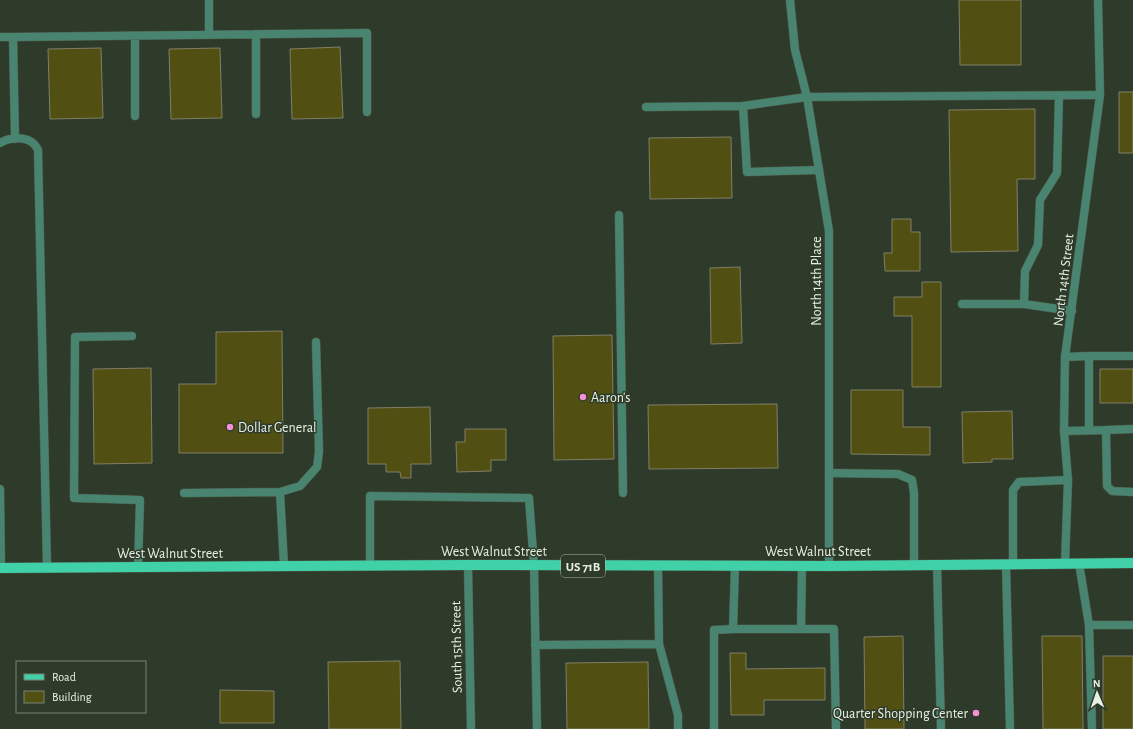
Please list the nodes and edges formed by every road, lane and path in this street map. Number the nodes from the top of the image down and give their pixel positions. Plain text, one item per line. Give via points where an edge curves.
1 (209, 0) edge
2 (790, 0) edge
3 (1098, 0) edge
4 (256, 34) junction
5 (209, 35) junction
6 (135, 36) junction
7 (0, 37) edge
8 (13, 37) junction
9 (1100, 95) junction
10 (1059, 96) junction
11 (807, 98) junction
12 (743, 106) junction
13 (646, 107) dead end
14 (367, 112) dead end
15 (256, 114) dead end
16 (135, 116) dead end
17 (15, 139) junction
18 (0, 143) edge
19 (819, 170) junction
20 (619, 215) dead end
21 (962, 304) dead end
22 (1024, 304) junction
23 (1072, 311) junction
24 (132, 336) dead end
25 (316, 342) dead end
26 (1089, 356) junction
27 (1133, 356) edge
28 (1066, 357) junction
29 (1133, 429) edge
30 (1089, 430) junction
31 (1106, 430) junction
32 (1064, 431) junction
33 (829, 473) junction
34 (1068, 480) junction
35 (0, 489) edge
36 (280, 492) junction
37 (1133, 492) edge
38 (184, 493) dead end
39 (623, 493) dead end
40 (1065, 563) junction
41 (1079, 563) junction
42 (1133, 563) edge
43 (1010, 564) junction
44 (468, 565) junction
45 (534, 565) junction
46 (914, 565) junction
47 (937, 565) junction
48 (284, 566) junction
49 (370, 566) junction
50 (658, 566) junction
51 (734, 566) junction
52 (802, 566) junction
53 (829, 566) junction
54 (47, 567) junction
55 (138, 567) junction
56 (0, 568) edge
57 (1089, 624) junction
58 (1133, 625) edge
59 (733, 629) junction
60 (801, 629) junction
61 (535, 644) junction
62 (659, 644) junction
63 (470, 729) edge
64 (537, 729) edge
65 (678, 729) edge
66 (714, 729) edge
67 (836, 729) edge
68 (941, 729) edge
69 (1010, 729) edge
70 (1092, 729) edge

1 - 5 street
2 - 11 street, North 14th Place via 795,50
3 - 9 street, North 14th Street
4 - 5 street
4 - 14 street via 367,33
4 - 15 street
5 - 6 street
6 - 8 street
6 - 16 street
7 - 8 street
8 - 17 street
9 - 10 street
9 - 23 street, North 14th Street
10 - 11 street
10 - 22 street via 1057,173 1040,200 1038,245 1025,271
11 - 12 street
11 - 19 street, North 14th Place
12 - 13 street
12 - 19 street via 747,172
17 - 18 street
17 - 54 street via 26,139 38,150
19 - 33 street, North 14th Place via 829,231
20 - 39 street
21 - 22 street
22 - 23 street
23 - 28 street, North 14th Street
24 - 55 street via 76,337 74,498 140,500
25 - 36 street via 319,452 317,467 300,486
26 - 27 street
26 - 28 street
26 - 30 street
28 - 32 street, North 14th Street
29 - 31 street
30 - 31 street
30 - 32 street
31 - 37 street via 1107,486 1112,490
32 - 34 street, North 14th Street
33 - 46 street via 898,474 912,480
33 - 53 street, North 14th Place
34 - 40 street, North 14th Street
34 - 43 street via 1019,482 1013,490
35 - 56 street
36 - 38 street
36 - 48 street
40 - 41 main road, West Walnut Street / US 71B
40 - 43 main road, West Walnut Street / US 71B
41 - 42 main road, West Walnut Street / US 71B
41 - 57 street
43 - 47 main road, West Walnut Street / US 71B
43 - 69 street
44 - 45 main road, West Walnut Street / US 71B
44 - 49 main road, West Walnut Street / US 71B
44 - 63 street, South 15th Street
45 - 49 street via 529,498 370,496
45 - 50 main road, West Walnut Street / US 71B
45 - 61 street
46 - 47 main road, West Walnut Street / US 71B
46 - 53 main road, West Walnut Street / US 71B
47 - 68 street
48 - 49 main road, West Walnut Street / US 71B
48 - 55 main road, West Walnut Street / US 71B
50 - 51 main road, West Walnut Street / US 71B
50 - 62 street
51 - 52 main road, West Walnut Street / US 71B
51 - 59 street
52 - 53 main road, West Walnut Street / US 71B
52 - 60 street
54 - 55 main road, West Walnut Street / US 71B
54 - 56 main road, West Walnut Street / US 71B
57 - 58 street
57 - 70 street
59 - 60 street
59 - 66 street via 714,630
60 - 67 street via 834,629
61 - 62 street
61 - 64 street
62 - 65 street via 678,715

